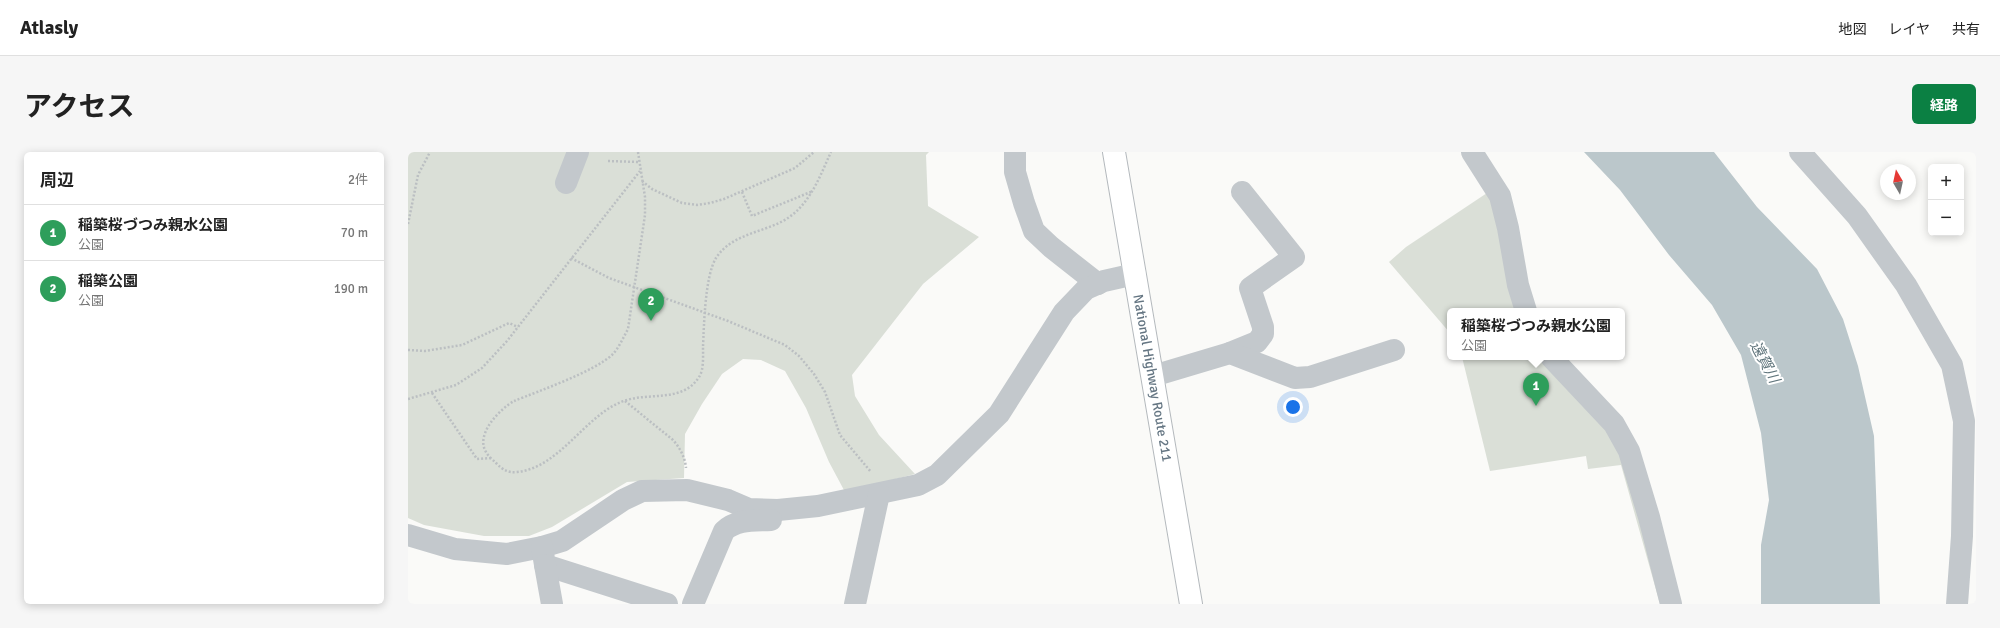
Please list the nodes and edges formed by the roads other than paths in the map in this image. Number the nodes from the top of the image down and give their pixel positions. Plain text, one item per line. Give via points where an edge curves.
1 (578, 152) edge
2 (1015, 152) edge
3 (1114, 152) edge
4 (1472, 152) edge
5 (1800, 152) edge
6 (566, 183) dead end
7 (1242, 192) dead end
8 (1135, 274) junction
9 (1098, 284) junction
10 (1525, 308) edge
11 (1394, 350) dead end
12 (1230, 353) junction
13 (1554, 360) edge
14 (1153, 376) junction
15 (884, 492) junction
16 (818, 506) junction
17 (408, 535) edge
18 (544, 556) junction
19 (552, 604) edge
20 (667, 604) edge
21 (693, 604) edge
22 (855, 604) edge
23 (1191, 604) edge
24 (1671, 604) edge
25 (1958, 604) edge

1 - 6 street
2 - 9 street via 1015,172 1034,231
3 - 8 highway, National Highway Route 211
4 - 10 street via 1500,196
5 - 25 street via 1862,223 1906,285 1952,365 1964,421
7 - 12 street via 1294,257 1250,288 1263,334 1257,342
8 - 9 street
8 - 14 highway, National Highway Route 211
9 - 15 street via 1086,289 1064,312 999,414 937,475 918,484
11 - 12 street via 1310,377 1295,378
12 - 14 street
13 - 24 street via 1614,424 1629,451
14 - 23 highway, National Highway Route 211
15 - 16 street
15 - 22 street
16 - 18 street via 778,510 750,509 728,500 687,490 642,491 623,500
16 - 21 street via 792,516 732,524 724,531
17 - 18 street via 455,549
18 - 19 street
18 - 20 street

